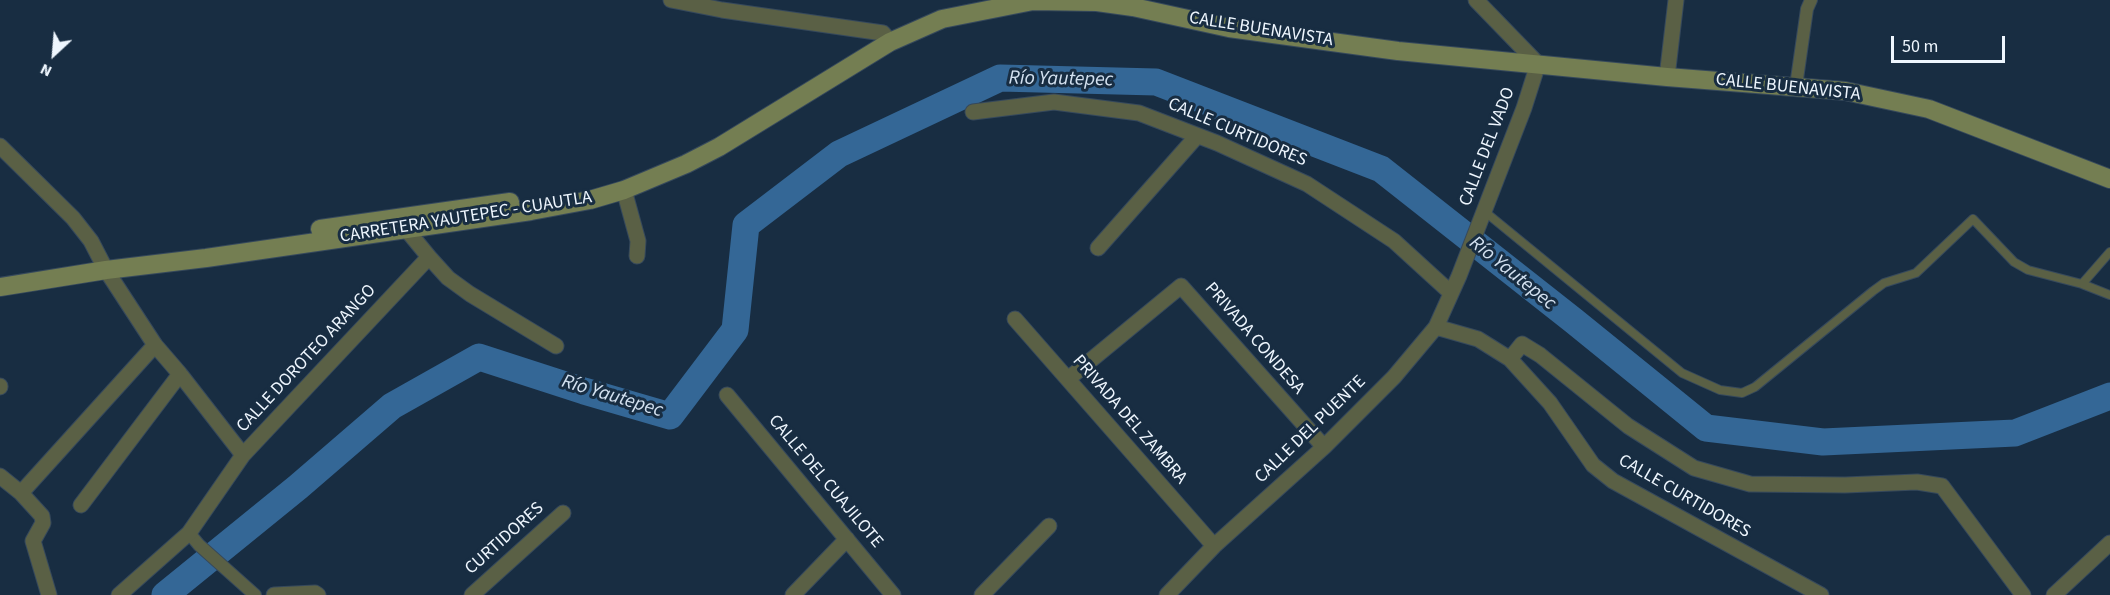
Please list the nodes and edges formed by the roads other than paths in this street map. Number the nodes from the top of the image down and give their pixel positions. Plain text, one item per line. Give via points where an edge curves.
1 (671, 0) edge
2 (971, 0) edge
3 (1151, 0) edge
4 (1476, 0) edge
5 (1676, 0) edge
6 (1811, 0) edge
7 (1033, 1) edge
8 (1098, 1) edge
9 (886, 37) junction
10 (1453, 56) junction
11 (1539, 64) junction
12 (1667, 77) junction
13 (1796, 86) junction
14 (973, 112) dead end
15 (1197, 136) junction
16 (0, 146) edge
17 (2110, 179) edge
18 (624, 190) junction
19 (1484, 212) junction
20 (403, 223) junction
21 (1098, 248) dead end
22 (2110, 252) edge
23 (638, 256) dead end
24 (429, 257) junction
25 (104, 266) junction
26 (1459, 276) joint
27 (0, 278) edge
28 (2082, 284) junction
29 (0, 287) edge
30 (1452, 293) junction
31 (2110, 295) edge
32 (1015, 319) dead end
33 (1436, 327) junction
34 (155, 345) junction
35 (556, 346) dead end
36 (1510, 359) junction
37 (180, 374) junction
38 (1068, 379) junction
39 (727, 395) dead end
40 (1324, 447) junction
41 (243, 455) junction
42 (0, 476) edge
43 (21, 493) junction
44 (81, 505) dead end
45 (563, 513) dead end
46 (1049, 526) dead end
47 (194, 539) junction
48 (848, 539) junction
49 (2110, 543) edge
50 (1214, 546) junction
51 (49, 595) edge
52 (119, 595) edge
53 (255, 595) edge
54 (274, 595) edge
55 (318, 595) edge
56 (472, 595) edge
57 (794, 595) edge
58 (893, 595) edge
59 (982, 595) edge
60 (1167, 595) edge
61 (1821, 595) edge
62 (2023, 595) edge
63 (2054, 595) edge

1 - 9 street
2 - 9 main road, CARRETERA YAUTEPEC - CUAUTLA via 935,11
3 - 10 main road, CALLE BUENAVISTA via 1223,16 1399,42
4 - 11 street
5 - 12 street
6 - 13 street
7 - 8 main road, CALLE BUENAVISTA
7 - 9 main road, CARRETERA YAUTEPEC - CUAUTLA via 942,19
8 - 10 main road, CALLE BUENAVISTA via 1229,28
9 - 18 main road, CARRETERA YAUTEPEC - CUAUTLA via 719,147
9 - 20 main road, CARRETERA YAUTEPEC - CUAUTLA via 682,155 622,179
10 - 11 main road, CALLE BUENAVISTA
11 - 12 main road, CALLE BUENAVISTA
11 - 19 street, CALLE DEL VADO
12 - 13 main road, CALLE BUENAVISTA
13 - 17 main road, CALLE BUENAVISTA via 1845,91 1929,109
14 - 15 street, CALLE CURTIDORES via 1054,102 1139,113
15 - 21 street
15 - 30 street, CALLE CURTIDORES via 1306,184 1394,241
16 - 25 street via 73,218
18 - 20 main road, CARRETERA YAUTEPEC - CUAUTLA via 531,212
18 - 23 street via 638,241
19 - 26 street, CALLE DEL VADO
19 - 28 lane via 1682,373 1720,390 1742,393 1755,387 1884,283 1916,273 1973,219 2014,262 2028,270
20 - 24 street
20 - 25 main road, CARRETERA YAUTEPEC - CUAUTLA via 206,258
22 - 28 lane
24 - 35 street via 448,278
24 - 41 street, CALLE DOROTEO ARANGO
25 - 27 main road, CARRETERA YAUTEPEC - CUAUTLA
25 - 29 main road, CARRETERA YAUTEPEC - CUAUTLA
25 - 34 street
26 - 30 street, CALLE DEL PUENTE
28 - 31 lane
30 - 33 street, CALLE DEL PUENTE
32 - 38 street, PRIVADA DEL ZAMBRA
33 - 36 street, CALLE CURTIDORES via 1478,339
33 - 40 street, CALLE DEL PUENTE via 1394,377
34 - 37 street
34 - 43 street
36 - 61 street, CALLE CURTIDORES via 1550,403 1593,465 1613,481
36 - 62 street via 1522,344 1628,426 1694,468 1750,483 1917,482 1942,486
37 - 41 street
37 - 44 street
38 - 40 street, PRIVADA CONDESA via 1181,286
38 - 50 street, PRIVADA DEL ZAMBRA
39 - 48 street, CALLE DEL CUAJILOTE
40 - 50 street, CALLE DEL PUENTE
41 - 47 street, CALLE DOROTEO ARANGO
42 - 43 street
43 - 51 street via 42,516 43,523 33,541
45 - 56 street, CURTIDORES
46 - 59 street
47 - 52 street, CALLE DOROTEO ARANGO
47 - 53 street
48 - 57 street
48 - 58 street, CALLE DEL CUAJILOTE
49 - 63 street
50 - 60 street, CALLE DEL PUENTE
54 - 55 street

